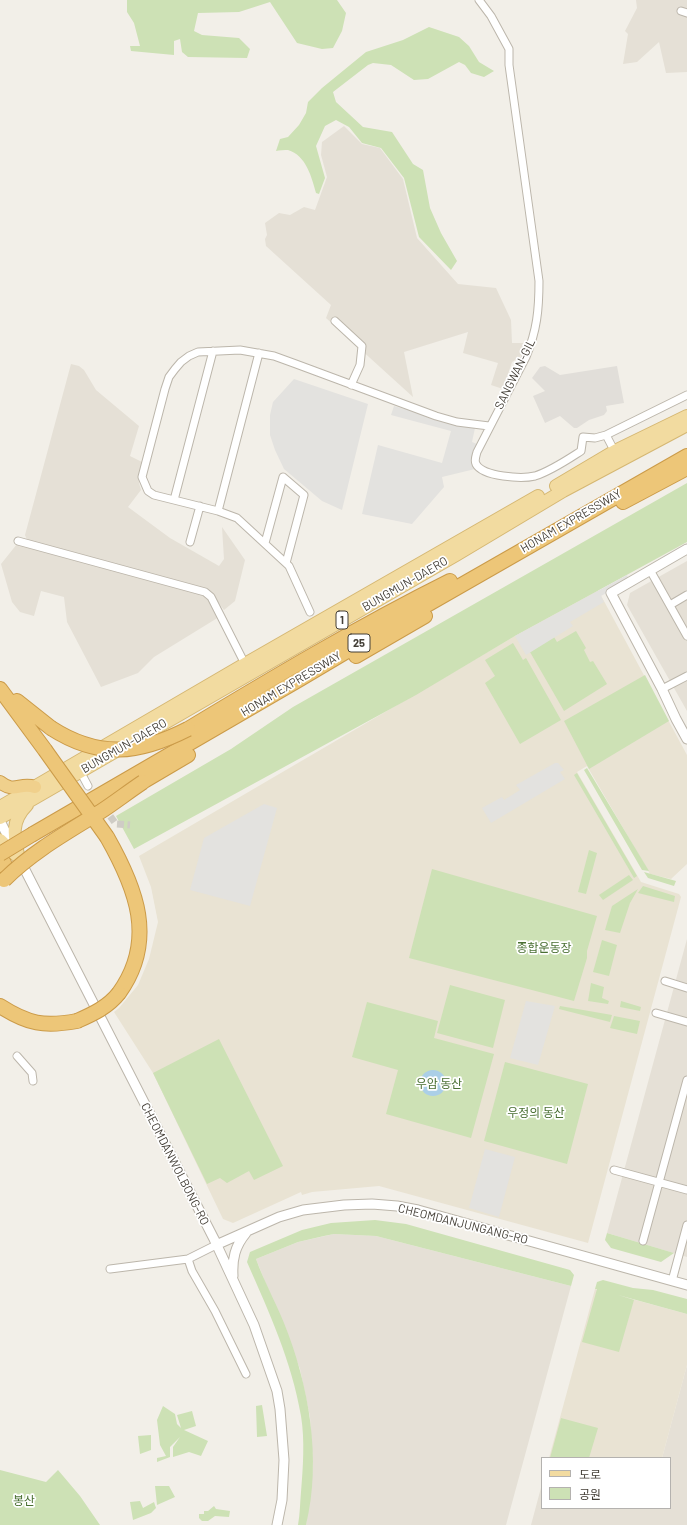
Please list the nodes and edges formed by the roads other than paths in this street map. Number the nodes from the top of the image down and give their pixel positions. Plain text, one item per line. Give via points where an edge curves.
1 (479, 0) edge
2 (335, 321) dead end
3 (213, 351) junction
4 (259, 353) junction
5 (351, 385) junction
6 (687, 395) edge
7 (687, 416) edge
8 (687, 425) edge
9 (489, 426) junction
10 (606, 435) junction
11 (617, 456) junction
12 (687, 456) edge
13 (687, 468) edge
14 (614, 496) junction
15 (174, 500) junction
16 (200, 506) junction
17 (218, 511) junction
18 (18, 541) dead end
19 (190, 542) dead end
20 (265, 543) junction
21 (687, 549) edge
22 (286, 563) junction
23 (650, 570) junction
24 (687, 596) edge
25 (670, 605) junction
26 (310, 612) dead end
27 (687, 635) edge
28 (245, 664) junction
29 (687, 676) edge
30 (0, 681) edge
31 (0, 689) edge
32 (662, 689) junction
33 (668, 701) junction
34 (0, 703) edge
35 (687, 728) edge
36 (687, 739) edge
37 (42, 752) junction
38 (80, 772) junction
39 (0, 782) edge
40 (143, 782) junction
41 (88, 786) dead end
42 (36, 792) junction
43 (0, 807) edge
44 (0, 820) edge
45 (35, 839) junction
46 (0, 840) edge
47 (19, 859) junction
48 (1, 861) edge
49 (2, 883) edge
50 (665, 981) dead end
51 (687, 988) edge
52 (0, 1000) edge
53 (0, 1006) edge
54 (656, 1013) dead end
55 (76, 1017) junction
56 (687, 1022) edge
57 (17, 1056) dead end
58 (687, 1080) edge
59 (33, 1081) dead end
60 (614, 1170) dead end
61 (659, 1182) junction
62 (687, 1190) edge
63 (687, 1225) edge
64 (248, 1231) junction
65 (686, 1234) edge
66 (643, 1241) dead end
67 (216, 1246) junction
68 (188, 1259) junction
69 (110, 1269) dead end
70 (233, 1280) junction
71 (672, 1281) junction
72 (687, 1285) edge
73 (246, 1374) dead end
74 (277, 1525) edge

1 - 9 street, SANGWAN-GIL via 509,49 509,65 539,281 536,331 526,357
2 - 5 street via 362,346 360,365
3 - 4 street via 240,350
3 - 15 street
3 - 15 street via 198,352 181,362 169,377 165,389 142,477 148,491
4 - 5 street
4 - 17 street
5 - 9 street via 436,416 457,422
6 - 10 street, SANGWAN-GIL
7 - 11 main road, BUNGMUN-DAERO / 1
8 - 11 main road, BUNGMUN-DAERO / 1
9 - 10 street, SANGWAN-GIL via 475,457 476,463 487,472 523,478 543,473 581,451 583,437 595,438
10 - 11 street
11 - 28 main road, BUNGMUN-DAERO / 1
11 - 38 main road, BUNGMUN-DAERO / 1 via 456,555
12 - 14 highway, HONAM EXPRESSWAY / 25
13 - 40 highway, HONAM EXPRESSWAY / 25 via 619,504 307,684
14 - 30 highway, bridge via 570,515 391,610 188,729 143,748 97,748 73,741 51,728 17,701
14 - 45 highway, HONAM EXPRESSWAY / 25 via 369,638
15 - 16 street
16 - 17 street
16 - 19 street
17 - 20 street via 237,518
18 - 28 street via 205,592 211,597
20 - 22 street
20 - 22 street via 283,477 304,495
21 - 23 street
22 - 26 street
23 - 25 street
23 - 32 street via 611,593
24 - 25 street
25 - 27 street
28 - 42 main road, BUNGMUN-DAERO / 1
29 - 32 street
31 - 37 highway
32 - 33 street
33 - 35 street
33 - 36 street
34 - 37 highway
37 - 55 highway via 113,863 123,886 132,919 131,948 119,981 98,1003
38 - 41 street
38 - 42 main road, BUNGMUN-DAERO / 1
39 - 42 highway via 7,788 27,785
40 - 45 highway, HONAM EXPRESSWAY / 25
40 - 49 highway, bridge via 101,812 41,849
42 - 43 main road, BUNGMUN-DAERO / 1
42 - 44 main road, BUNGMUN-DAERO / 1
42 - 47 main road via 15,824 14,837
44 - 47 street, CHEOMDANWOLBONG-RO
45 - 48 highway, HONAM EXPRESSWAY / 25
46 - 47 main road
47 - 67 street, CHEOMDANWOLBONG-RO
50 - 51 street
52 - 55 highway via 16,1010 37,1017
53 - 55 highway via 22,1019 34,1022 59,1024
54 - 56 street
57 - 59 street via 32,1073
58 - 61 street
60 - 61 street
61 - 62 street
61 - 66 street
63 - 65 street
64 - 67 street, CHEOMDANJUNGANG-RO
64 - 70 street via 235,1251
64 - 71 street, CHEOMDANJUNGANG-RO via 279,1217 303,1210 344,1205 397,1206
65 - 71 street
67 - 68 street
67 - 70 street, CHEOMDANWOLBONG-RO
68 - 69 street
68 - 73 street
70 - 74 street, CHEOMDANWOLBONG-RO via 254,1325 277,1390 284,1460 282,1500
71 - 72 street, CHEOMDANJUNGANG-RO

